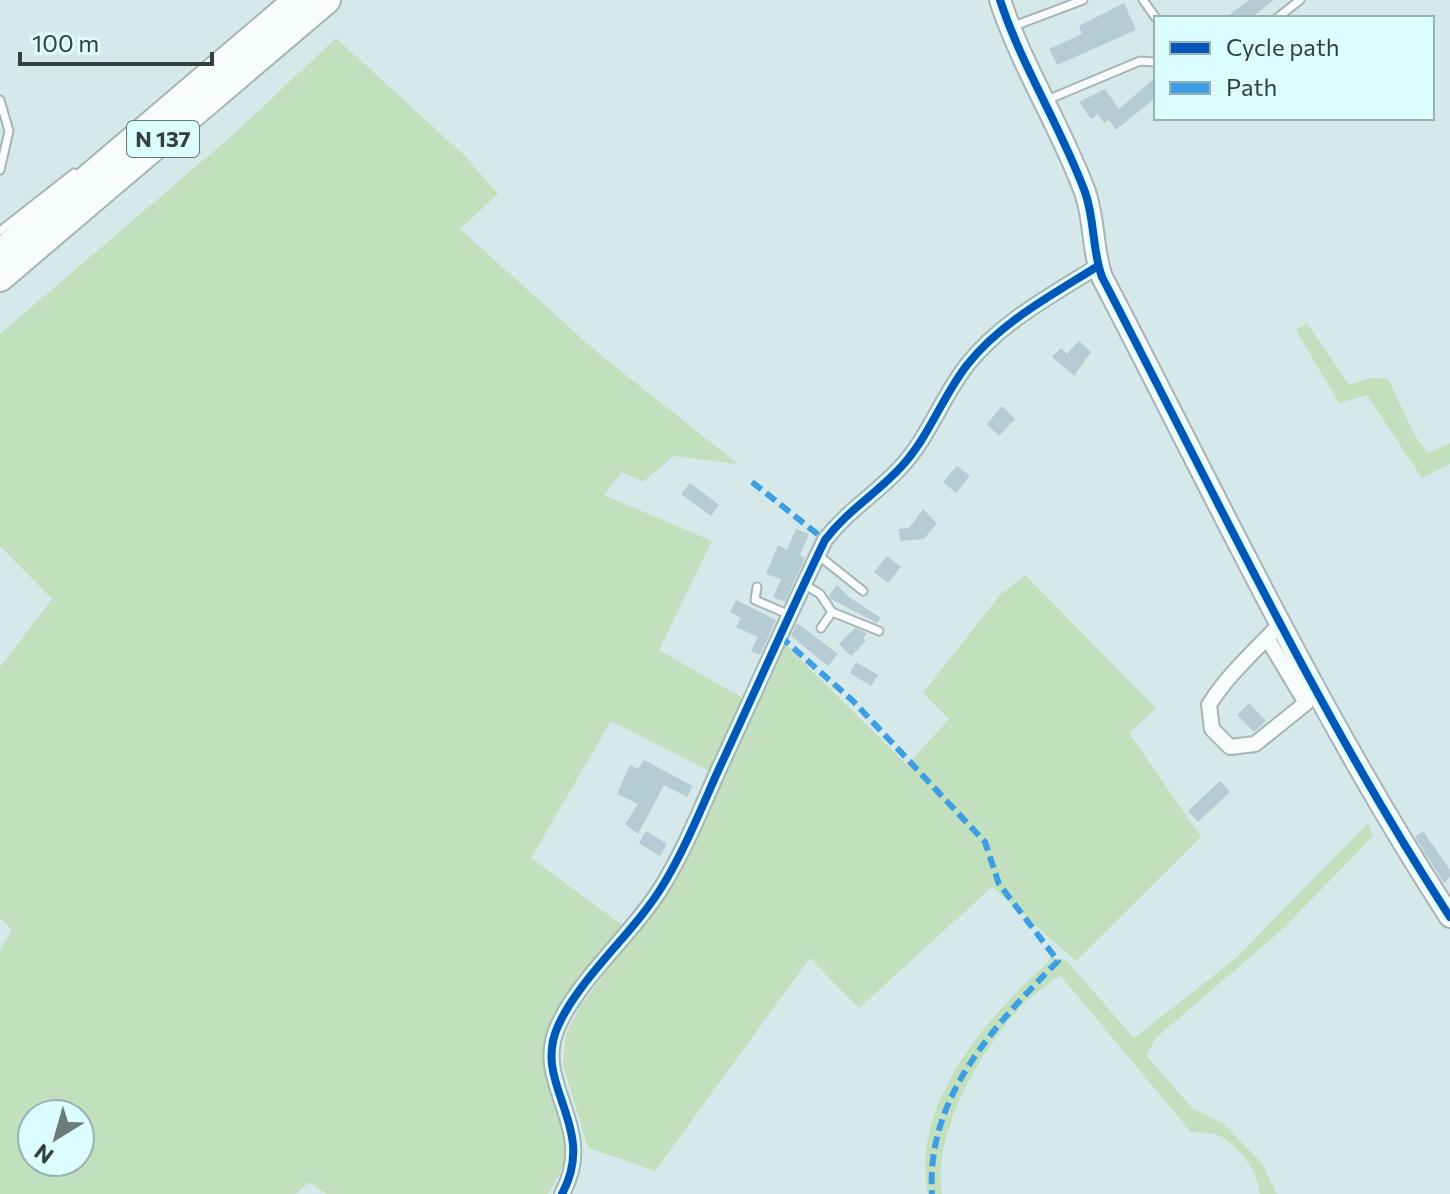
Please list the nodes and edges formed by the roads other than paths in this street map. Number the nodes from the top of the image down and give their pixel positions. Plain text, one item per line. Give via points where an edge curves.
1 (297, 0) edge
2 (327, 0) edge
3 (1000, 0) edge
4 (1083, 0) edge
5 (1300, 0) edge
6 (1280, 16) edge
7 (1009, 28) junction
8 (1154, 62) edge
9 (0, 100) edge
10 (1042, 102) junction
11 (147, 127) junction
12 (101, 152) dead end
13 (88, 162) dead end
14 (0, 170) edge
15 (0, 231) edge
16 (0, 253) edge
17 (1098, 266) junction
18 (0, 278) edge
19 (818, 555) junction
20 (804, 584) junction
21 (757, 587) dead end
22 (863, 591) dead end
23 (832, 612) junction
24 (790, 615) junction
25 (1282, 622) junction
26 (821, 628) dead end
27 (879, 631) dead end
28 (1267, 638) junction
29 (1450, 917) edge
30 (562, 1194) edge

1 - 11 highway, N 137
2 - 18 highway, N 137
3 - 7 street
4 - 7 lane
5 - 6 lane
7 - 10 street
8 - 10 lane via 1140,61
9 - 14 lane via 9,131
10 - 17 street via 1085,192 1096,230
11 - 12 lane
11 - 16 highway, N 137
13 - 15 lane
17 - 19 street via 1021,314 984,347 902,467 841,519
17 - 25 street
19 - 20 street
19 - 22 lane
20 - 23 lane via 820,594
20 - 24 street
21 - 24 lane via 755,600
23 - 26 lane
23 - 27 lane
24 - 30 street via 664,884 557,1027 551,1054 574,1132 575,1159
25 - 28 street
25 - 29 street via 1401,841
28 - 28 street via 1209,705 1212,729 1230,747 1255,744 1306,703

